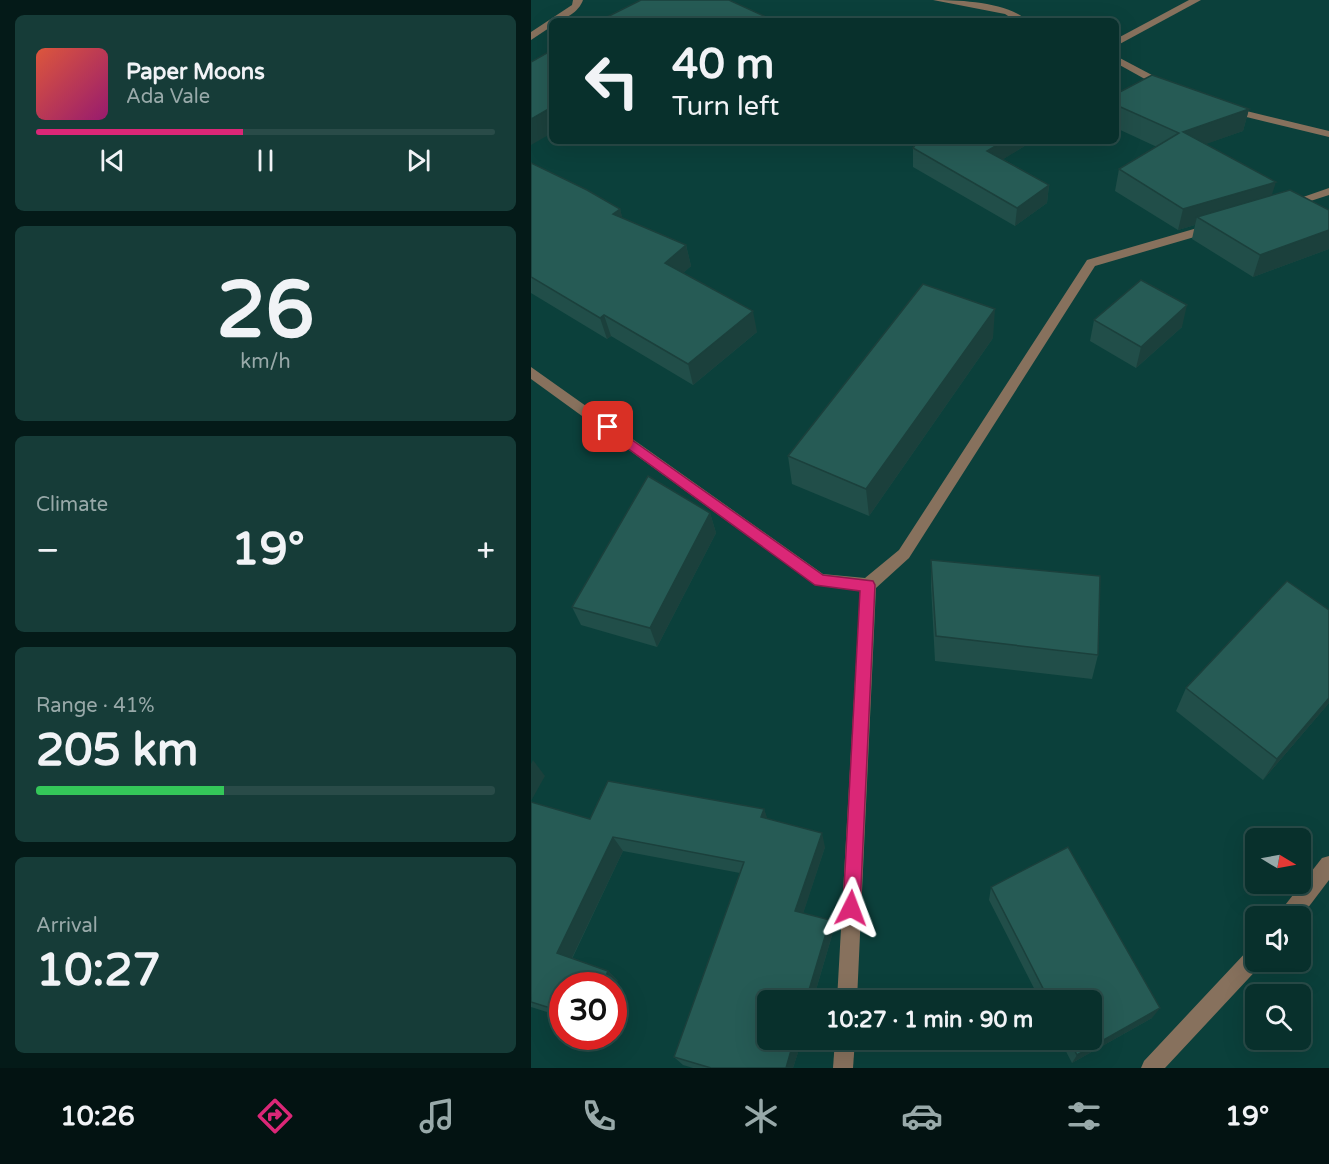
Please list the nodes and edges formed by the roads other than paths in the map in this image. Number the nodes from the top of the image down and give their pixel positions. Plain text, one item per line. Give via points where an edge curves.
1 (578, 0) edge
2 (938, 0) edge
3 (1004, 0) edge
4 (1196, 0) edge
5 (1008, 12) junction
6 (559, 18) edge
7 (1018, 18) edge
8 (549, 25) edge
9 (531, 37) edge
10 (1119, 41) edge
11 (1119, 61) edge
12 (1173, 90) edge
13 (1215, 106) edge
14 (1329, 134) edge
15 (1329, 191) edge
16 (1272, 209) edge
17 (1227, 223) edge
18 (531, 372) edge
19 (868, 585) junction
20 (1329, 865) edge
21 (1297, 906) edge
22 (1245, 968) edge
23 (848, 990) edge
24 (844, 1050) edge
25 (843, 1068) edge
26 (1151, 1068) edge

1 - 6 street via 576,6
2 - 5 street
3 - 5 street
4 - 10 street
5 - 7 street
8 - 9 street
11 - 12 street
13 - 14 street
15 - 16 street
17 - 19 street via 1091,263 904,554
18 - 19 street via 820,580
19 - 23 street
20 - 21 street
22 - 26 street
24 - 25 street

